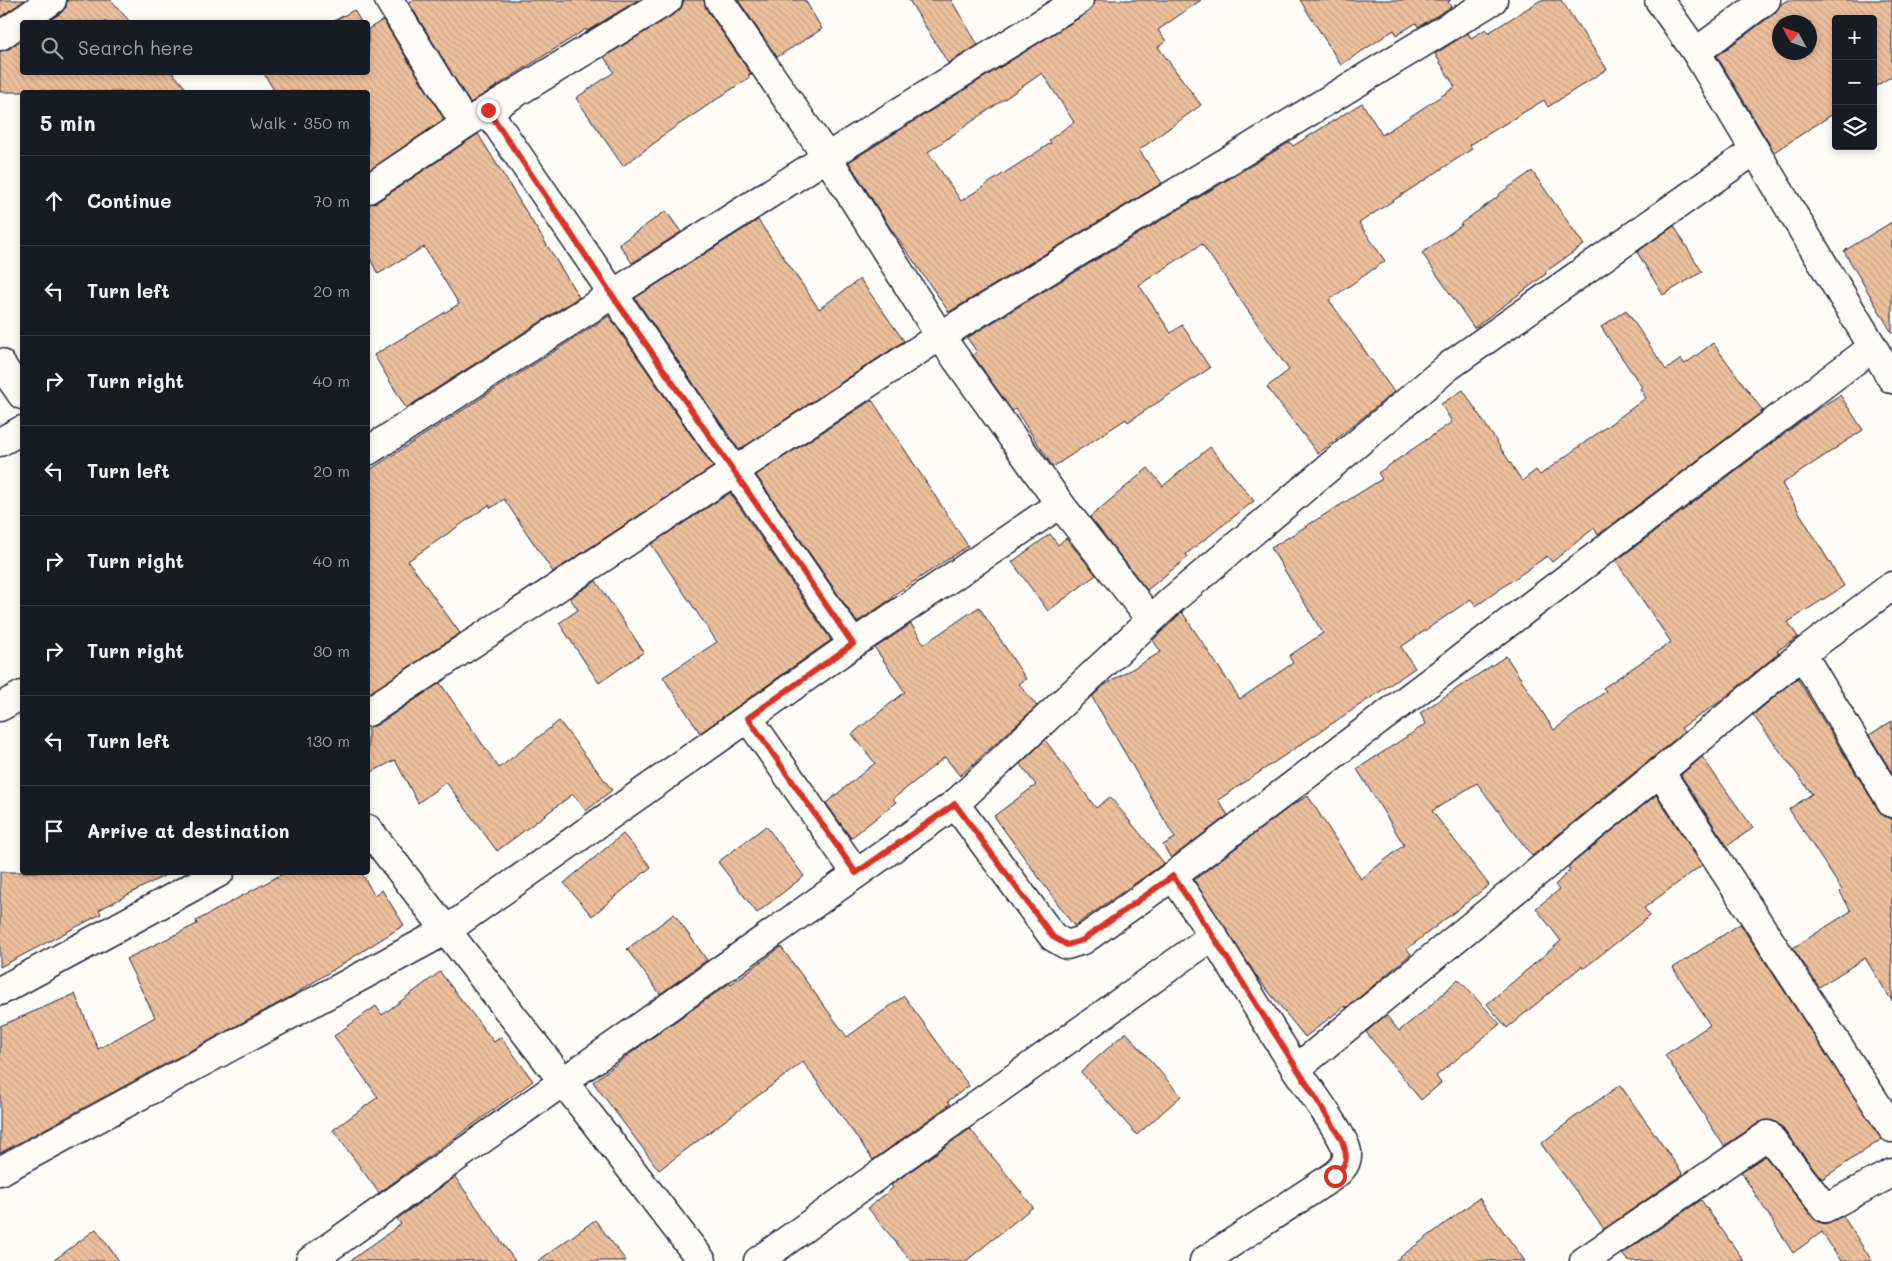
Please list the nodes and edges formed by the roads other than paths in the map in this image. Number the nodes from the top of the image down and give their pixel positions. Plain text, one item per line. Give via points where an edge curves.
1 (52, 0) edge
2 (389, 0) edge
3 (668, 0) edge
4 (719, 0) edge
5 (1079, 0) edge
6 (1493, 0) edge
7 (1659, 0) edge
8 (1766, 0) edge
9 (23, 20) edge
10 (20, 22) edge
11 (0, 36) edge
12 (1696, 52) junction
13 (488, 110) junction
14 (465, 124) junction
15 (1755, 150) junction
16 (827, 157) junction
17 (370, 188) edge
18 (612, 295) junction
19 (940, 336) junction
20 (1873, 347) junction
21 (0, 363) edge
22 (1892, 378) edge
23 (20, 392) edge
24 (20, 431) edge
25 (0, 442) edge
26 (370, 450) edge
27 (734, 472) junction
28 (1060, 504) junction
29 (1892, 586) edge
30 (1151, 620) junction
31 (853, 644) junction
32 (1802, 654) junction
33 (20, 696) edge
34 (0, 707) edge
35 (370, 711) edge
36 (748, 718) junction
37 (1660, 772) junction
38 (1892, 803) edge
39 (955, 804) junction
40 (370, 832) edge
41 (856, 873) junction
42 (214, 875) edge
43 (1173, 876) junction
44 (447, 930) junction
45 (1213, 936) junction
46 (0, 992) edge
47 (1296, 1069) junction
48 (563, 1081) junction
49 (1892, 1128) edge
50 (0, 1171) edge
51 (1892, 1173) edge
52 (310, 1261) edge
53 (702, 1261) edge
54 (758, 1261) edge
55 (1204, 1261) edge
56 (1584, 1261) edge

1 - 9 street
2 - 14 street
3 - 13 street
4 - 16 street
5 - 16 street
6 - 19 street
7 - 12 street
8 - 12 street
10 - 11 street
12 - 15 street
13 - 14 street
13 - 18 street
14 - 17 street
15 - 20 street
15 - 30 street via 1448,366
16 - 18 street
16 - 19 street
18 - 26 street
18 - 27 street
19 - 27 street
19 - 28 street
20 - 22 street
20 - 43 street
21 - 23 street
24 - 25 street
27 - 31 street
27 - 35 street
28 - 30 street
28 - 31 street
29 - 32 street
30 - 39 street
31 - 36 street
32 - 37 street
32 - 38 street
33 - 34 street
36 - 41 street
36 - 44 street
37 - 47 street
37 - 49 street
39 - 41 street
39 - 43 street via 1053,937 1067,945 1083,940
40 - 44 street
41 - 48 street
42 - 46 street
43 - 45 street
44 - 48 street
44 - 50 street
45 - 47 street
45 - 54 street
47 - 55 street via 1341,1138 1347,1152 1345,1166 1335,1176
48 - 52 street
48 - 53 street
51 - 56 street via 1825,1208 1768,1135

